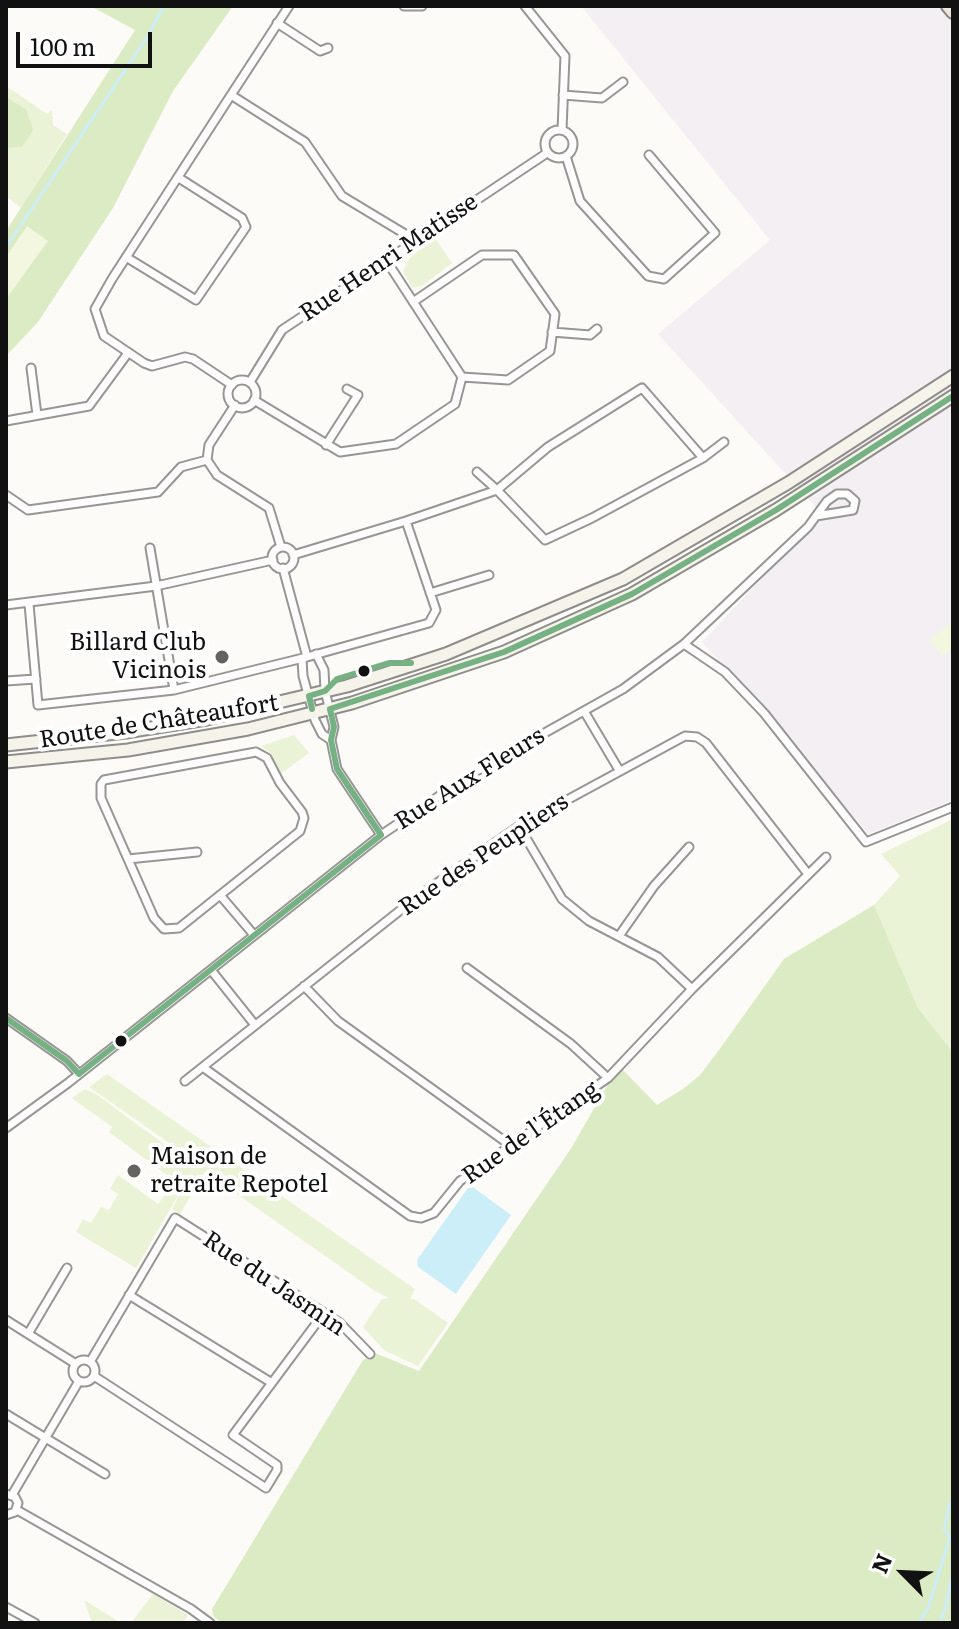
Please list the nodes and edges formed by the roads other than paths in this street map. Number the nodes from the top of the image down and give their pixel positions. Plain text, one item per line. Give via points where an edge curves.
1 (289, 6) edge
2 (404, 6) edge
3 (422, 6) edge
4 (525, 6) edge
5 (948, 6) edge
6 (953, 12) edge
7 (277, 23) junction
8 (328, 48) dead end
9 (623, 82) dead end
10 (231, 95) junction
11 (563, 95) junction
12 (562, 130) junction
13 (547, 153) junction
14 (649, 155) dead end
15 (566, 156) junction
16 (179, 178) junction
17 (415, 240) junction
18 (126, 257) junction
19 (386, 260) junction
20 (413, 302) junction
21 (597, 329) dead end
22 (552, 332) junction
23 (128, 353) junction
24 (31, 368) dead end
25 (953, 376) edge
26 (462, 377) junction
27 (250, 382) junction
28 (232, 385) junction
29 (347, 389) dead end
30 (953, 396) edge
31 (254, 400) junction
32 (235, 405) junction
33 (37, 415) junction
34 (6, 421) edge
35 (724, 442) dead end
36 (326, 445) junction
37 (703, 458) junction
38 (207, 460) junction
39 (477, 472) dead end
40 (497, 490) junction
41 (6, 495) edge
42 (816, 516) junction
43 (406, 521) junction
44 (281, 547) junction
45 (150, 548) dead end
46 (293, 555) junction
47 (273, 560) junction
48 (283, 568) junction
49 (489, 575) dead end
50 (156, 586) junction
51 (430, 593) junction
52 (29, 604) junction
53 (6, 605) edge
54 (684, 644) junction
55 (308, 657) junction
56 (36, 679) junction
57 (6, 681) edge
58 (174, 690) junction
59 (309, 696) junction
60 (327, 699) junction
61 (584, 711) junction
62 (313, 713) junction
63 (331, 740) junction
64 (6, 745) edge
65 (6, 762) edge
66 (619, 770) junction
67 (953, 807) edge
68 (519, 826) junction
69 (381, 835) junction
70 (689, 847) dead end
71 (197, 852) dead end
72 (826, 857) dead end
73 (128, 859) junction
74 (808, 874) junction
75 (220, 895) junction
76 (254, 935) junction
77 (619, 936) junction
78 (467, 968) dead end
79 (211, 970) junction
80 (304, 986) junction
81 (692, 989) junction
82 (6, 1018) edge
83 (255, 1025) junction
84 (204, 1068) junction
85 (79, 1074) junction
86 (608, 1078) junction
87 (185, 1081) dead end
88 (6, 1128) edge
89 (510, 1145) junction
90 (67, 1268) dead end
91 (129, 1295) junction
92 (324, 1313) junction
93 (6, 1320) edge
94 (28, 1334) junction
95 (370, 1354) dead end
96 (90, 1362) junction
97 (76, 1364) junction
98 (94, 1376) junction
99 (79, 1381) junction
100 (272, 1383) junction
101 (6, 1414) edge
102 (46, 1438) junction
103 (105, 1474) dead end
104 (9, 1494) edge
105 (17, 1510) junction
106 (6, 1515) edge
107 (6, 1607) edge
108 (35, 1623) edge
109 (210, 1623) edge

1 - 7 street
2 - 3 street
4 - 11 street via 565,56
5 - 6 main road
7 - 8 street via 320,51
7 - 10 street
9 - 11 street via 602,98
10 - 16 street
10 - 17 street via 305,142 342,196
11 - 12 street
12 - 13 street via 546,138
12 - 15 street via 572,142
13 - 15 street
13 - 17 street, Rue Henri Matisse
14 - 15 street via 715,233 664,279 648,276 580,201
16 - 18 street
16 - 18 street via 242,218 246,227 196,300
17 - 19 street, Rue Henri Matisse
18 - 23 street via 97,302 95,316 104,336
19 - 20 street
19 - 27 street, Rue Henri Matisse via 282,330
20 - 22 street via 482,255 514,255 555,314
20 - 26 street
21 - 22 street via 590,335
22 - 26 street via 550,351 508,380
23 - 28 street via 152,366 193,359
23 - 33 street via 89,406
24 - 33 street
25 - 60 main road, Route de Châteaufort via 788,483 623,579
26 - 36 street via 455,404 396,444 340,452
27 - 28 street
27 - 31 street
28 - 32 street via 228,396
29 - 36 street via 358,395
30 - 60 main road, Route de Châteaufort via 776,510 632,594 504,652
31 - 32 street via 246,407
31 - 36 street
32 - 38 street via 209,445
33 - 34 street
35 - 37 street
37 - 40 street via 545,540
37 - 40 street via 642,388 548,447
38 - 41 street via 181,467 158,492 28,510
38 - 44 street via 217,475 269,508
39 - 40 street
40 - 43 street
42 - 42 street, Rue Aux Fleurs via 853,510 855,501 837,494
42 - 54 street, Rue Aux Fleurs
43 - 46 street
43 - 51 street
44 - 46 street
44 - 47 street
45 - 50 street
46 - 48 street via 292,564
47 - 48 street
47 - 50 street
48 - 55 street
49 - 51 street
50 - 52 street
50 - 58 street
51 - 55 street via 436,610 429,623
52 - 53 street
52 - 56 street
54 - 61 street, Rue Aux Fleurs
54 - 67 street via 745,693 866,842
55 - 58 street
55 - 59 street via 303,676
55 - 60 street via 324,670
56 - 57 street
56 - 58 street via 38,705
59 - 60 main road, Route de Châteaufort
59 - 62 street
59 - 64 main road, Route de Châteaufort via 207,719
60 - 62 main road, Route de Châteaufort
60 - 63 street via 334,727
61 - 66 street
61 - 69 street, Rue Aux Fleurs via 475,772
62 - 63 street via 322,734
62 - 65 main road, Route de Châteaufort via 128,750
63 - 69 street via 337,769
66 - 68 street, Rue des Peupliers
66 - 74 street, Rue des Peupliers via 685,736 697,737
68 - 77 street via 562,899
68 - 80 street, Rue des Peupliers
69 - 76 street, Rue Aux Fleurs
70 - 77 street
71 - 73 street
72 - 74 street, Rue de l'Étang
73 - 75 street via 164,929 179,928
73 - 75 street via 101,798 104,780 262,754 302,812 303,824
74 - 81 street, Rue de l'Étang
75 - 76 street
76 - 79 street, Rue Aux Fleurs
77 - 81 street via 658,957
78 - 86 street via 571,1044
79 - 83 street
79 - 85 street, Rue Aux Fleurs
80 - 83 street, Rue des Peupliers
80 - 89 street via 338,1021
81 - 86 street, Rue de l'Étang
82 - 85 street
83 - 84 street, Rue des Peupliers
84 - 87 street, Rue des Peupliers
84 - 89 street, Rue de l'Étang via 410,1216 434,1213 460,1181
85 - 88 street, Rue Aux Fleurs
86 - 89 street, Rue de l'Étang
90 - 94 street
91 - 92 street, Rue du Jasmin via 175,1218
91 - 96 street
91 - 100 street
92 - 95 street, Rue du Jasmin
92 - 100 street
93 - 94 street
94 - 97 street
96 - 97 street
96 - 98 street
97 - 99 street
98 - 99 street
98 - 100 street via 263,1487 268,1487 277,1465 233,1435
99 - 102 street
101 - 102 street
102 - 103 street
102 - 104 street
104 - 105 street via 17,1500
105 - 106 street
105 - 109 street
107 - 108 street

